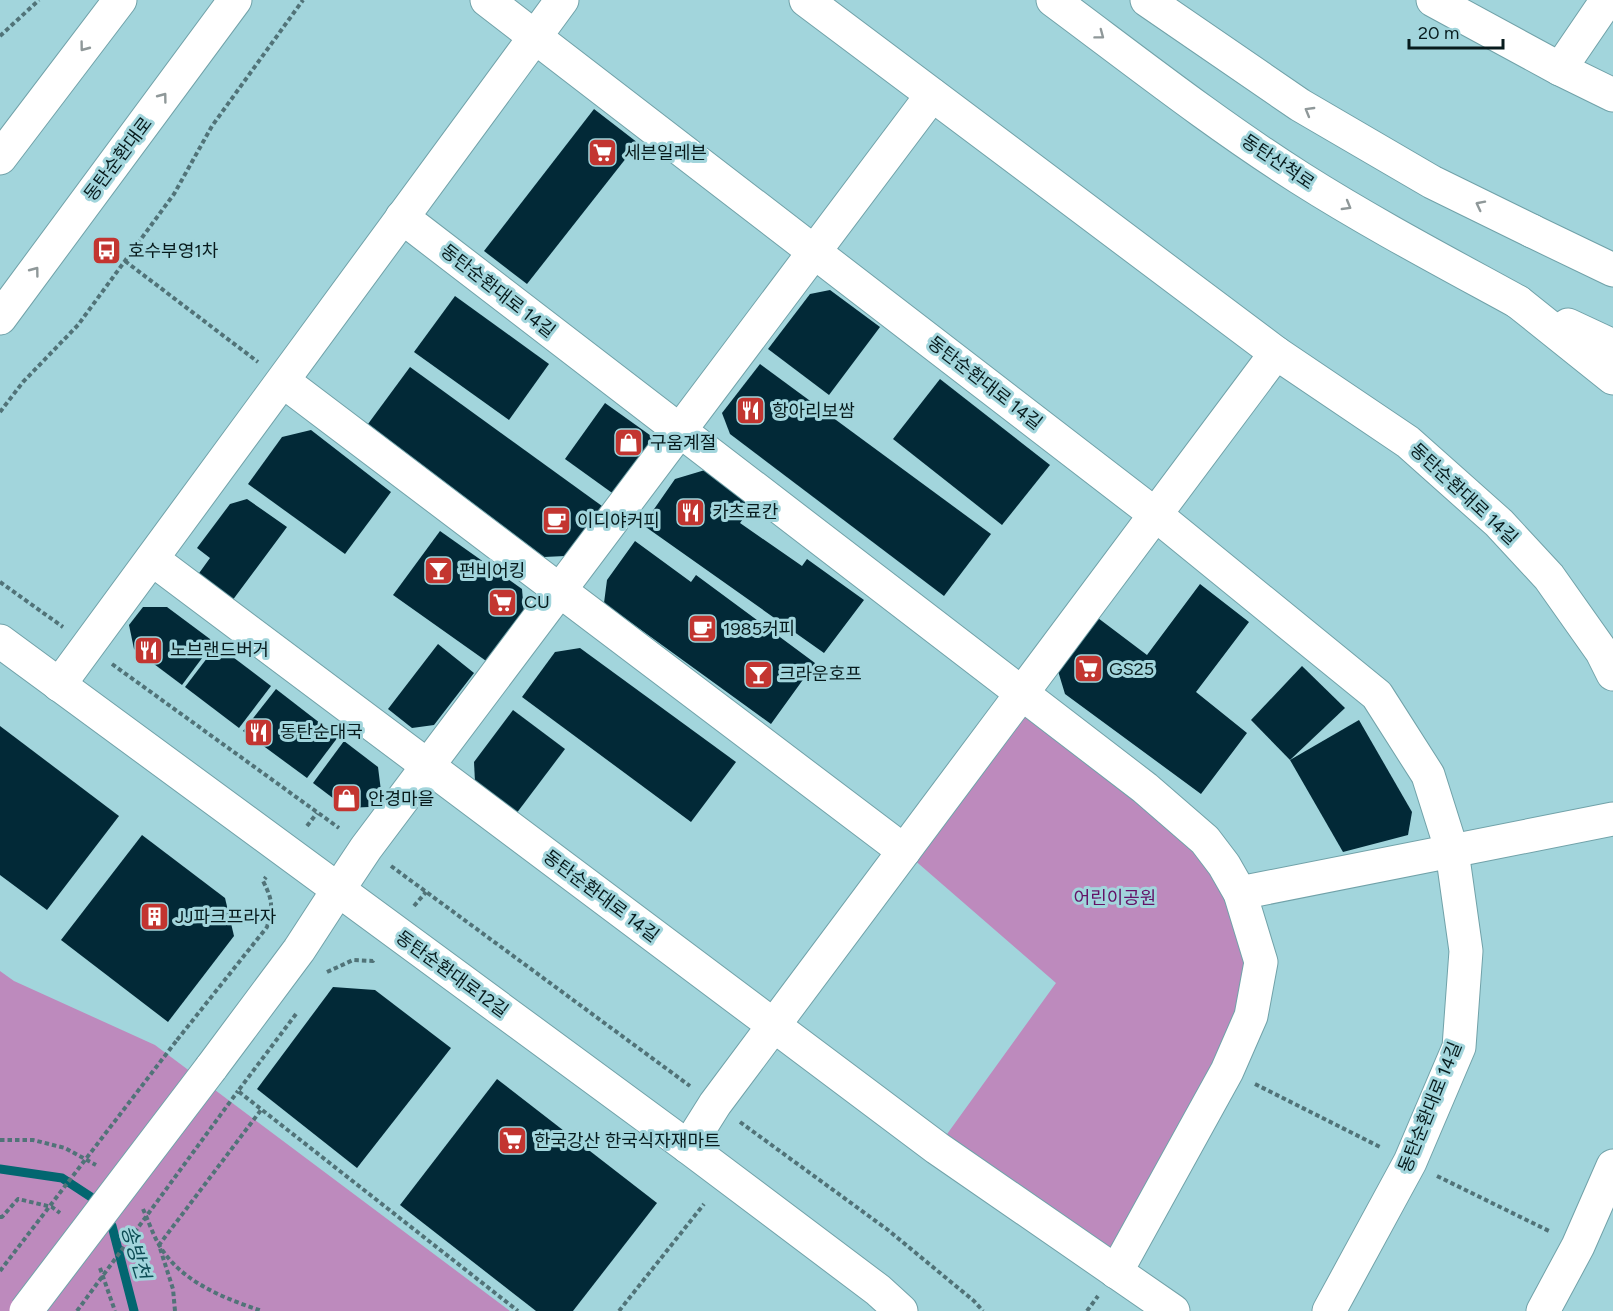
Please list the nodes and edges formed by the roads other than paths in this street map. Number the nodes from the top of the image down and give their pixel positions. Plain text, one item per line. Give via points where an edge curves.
1 (120, 0) edge
2 (236, 0) edge
3 (487, 0) edge
4 (562, 0) edge
5 (806, 0) edge
6 (1053, 0) edge
7 (1147, 0) edge
8 (1433, 0) edge
9 (1607, 0) edge
10 (535, 37) junction
11 (1560, 69) junction
12 (932, 95) junction
13 (1613, 95) edge
14 (0, 158) edge
15 (402, 217) junction
16 (1532, 231) junction
17 (814, 252) junction
18 (1613, 262) edge
19 (1613, 270) edge
20 (1518, 302) junction
21 (0, 318) edge
22 (1613, 346) edge
23 (1276, 353) junction
24 (1613, 378) edge
25 (283, 381) junction
26 (680, 430) junction
27 (1156, 515) junction
28 (152, 559) junction
29 (560, 591) junction
30 (0, 641) edge
31 (1613, 674) edge
32 (59, 685) junction
33 (1022, 694) junction
34 (428, 766) junction
35 (1613, 819) edge
36 (904, 851) junction
37 (1452, 851) junction
38 (338, 890) junction
39 (1240, 892) junction
40 (774, 1026) junction
41 (688, 1147) junction
42 (1613, 1166) edge
43 (1116, 1272) junction
44 (26, 1311) edge
45 (902, 1311) edge
46 (1173, 1311) edge
47 (1329, 1311) edge
48 (1543, 1311) edge

1 -> 14 main road
21 -> 2 main road, 동탄순환대로
3 - 10 main road, 동탄순환대로 14길
4 - 10 main road
5 - 12 main road, 동탄순환대로 14길
6 -> 20 main road, 동탄산척로 via 1192,104 1300,178
16 -> 7 main road via 1432,182 1300,105
8 - 11 main road
9 - 11 main road
10 - 15 main road
10 - 17 main road, 동탄순환대로 14길
11 - 13 main road
12 - 17 main road
12 - 23 main road, 동탄순환대로 14길
15 - 25 main road
15 - 26 main road, 동탄순환대로 14길
16 - 18 main road
16 - 19 main road
17 - 26 main road
17 - 27 main road, 동탄순환대로 14길
20 - 22 main road
20 - 24 main road
23 - 27 main road
23 - 31 main road, 동탄순환대로 14길 via 1408,442 1499,523 1549,577 1602,651
25 - 28 main road
25 - 29 main road
26 - 29 main road
26 - 33 main road, 동탄순환대로 14길
27 - 33 main road
27 - 37 main road, 동탄순환대로 14길 via 1377,695 1428,775
28 - 32 main road
28 - 34 main road, 동탄순환대로 14길
29 - 34 main road
29 - 36 main road
30 - 32 main road, 동탄순환대로12길
32 - 38 main road, 동탄순환대로12길
33 - 36 main road
33 - 39 main road, 동탄순환대로 14길 via 1145,788 1205,840
34 - 38 main road
34 - 40 main road, 동탄순환대로 14길
35 - 37 main road
36 - 40 main road
37 - 39 main road
37 - 47 main road, 동탄순환대로 14길 via 1466,951 1459,1047 1410,1162
38 - 41 main road, 동탄순환대로12길
38 - 44 main road, bridge via 299,950
39 - 43 main road, 동탄순환대로 14길 via 1261,962 1251,1016 1222,1080
40 - 41 main road
40 - 43 main road, 동탄순환대로 14길 via 937,1148
41 - 45 main road, 동탄순환대로12길
42 - 48 main road via 1578,1246
43 - 46 main road, 동탄순환대로 14길

